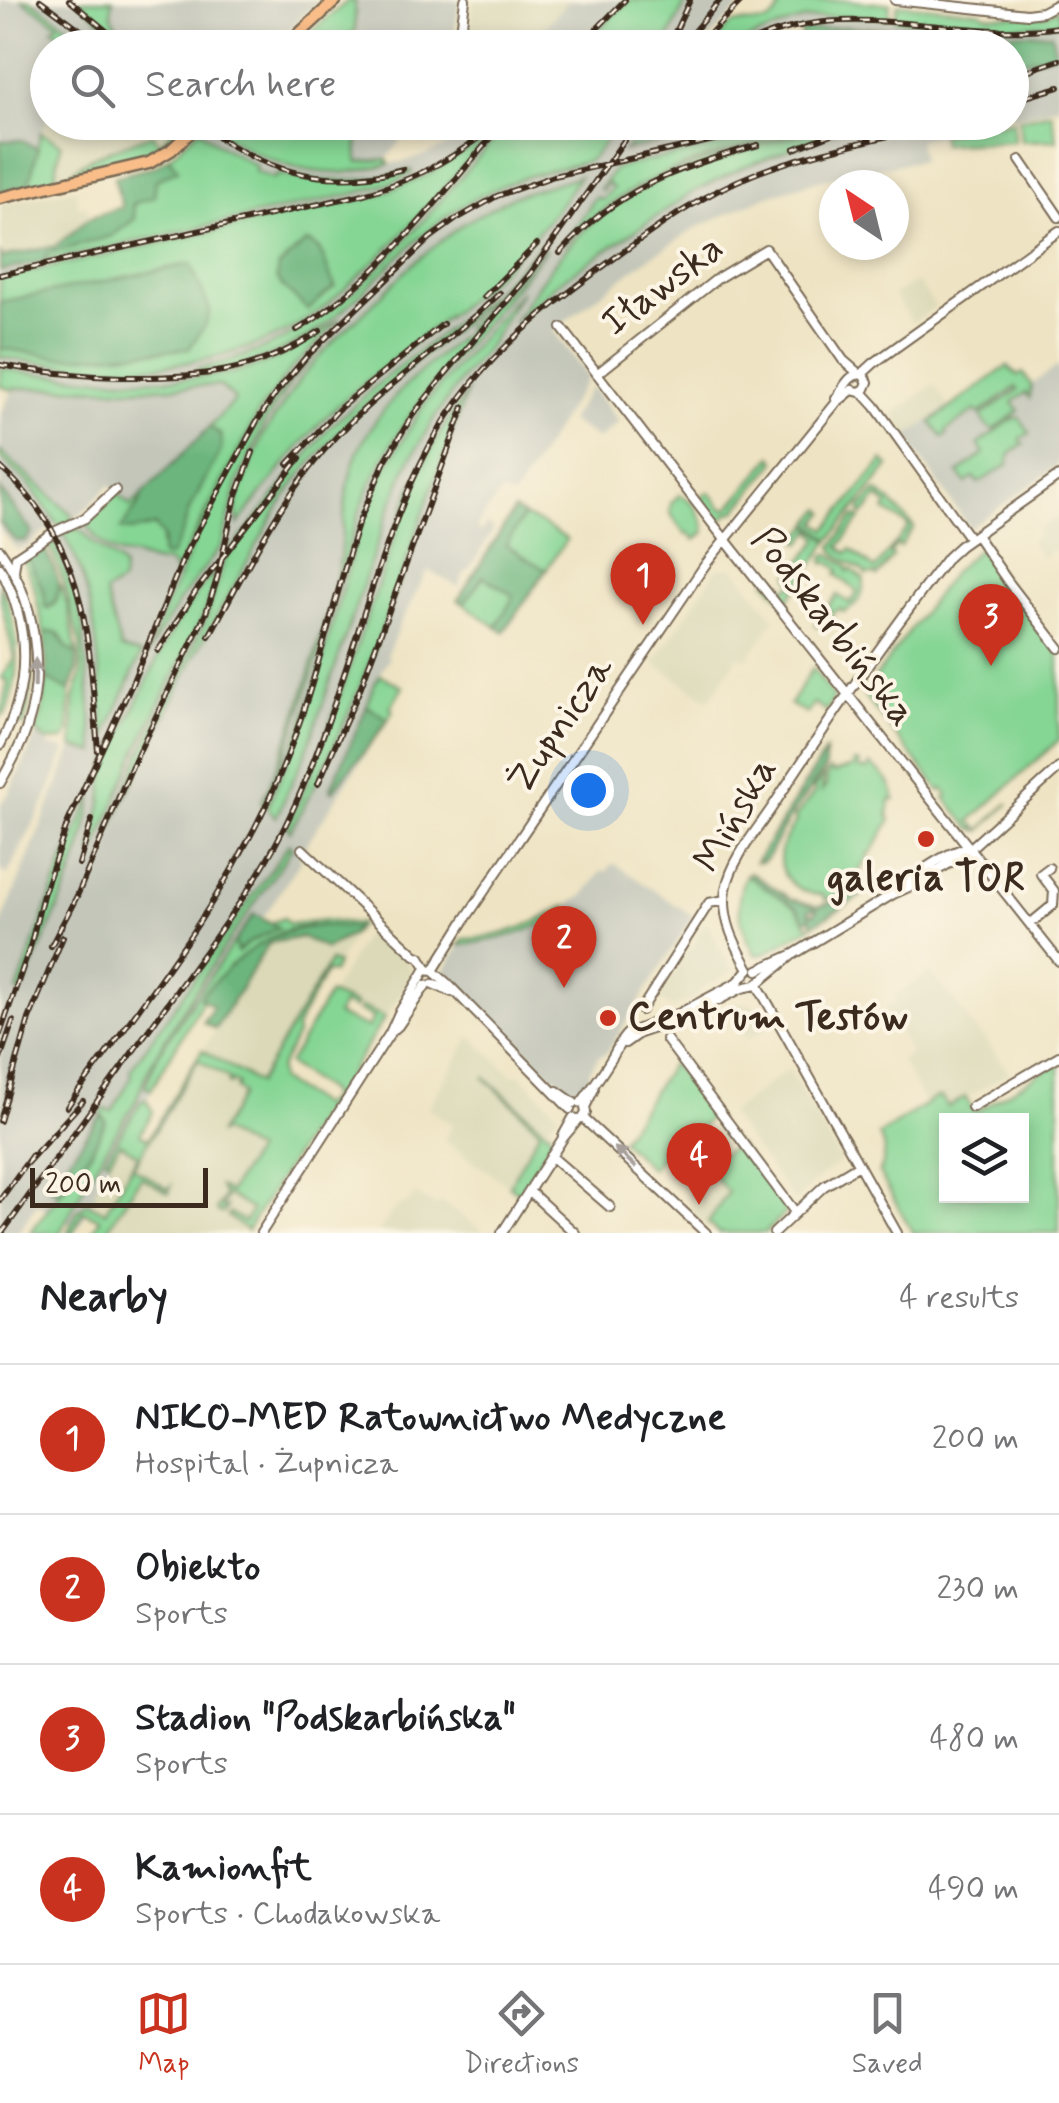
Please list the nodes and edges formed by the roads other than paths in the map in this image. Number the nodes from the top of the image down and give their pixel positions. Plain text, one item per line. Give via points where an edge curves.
1 (336, 0) edge
2 (465, 0) edge
3 (895, 0) edge
4 (1059, 2) edge
5 (304, 30) edge
6 (461, 30) edge
7 (182, 140) edge
8 (1020, 160) dead end
9 (0, 198) edge
10 (1059, 218) edge
11 (1059, 231) edge
12 (562, 328) dead end
13 (597, 374) junction
14 (858, 382) junction
15 (1059, 476) edge
16 (116, 490) dead end
17 (972, 537) junction
18 (726, 540) junction
19 (1, 551) edge
20 (16, 557) junction
21 (0, 568) edge
22 (14, 571) junction
23 (1057, 642) edge
24 (847, 692) junction
25 (3, 732) edge
26 (22, 743) junction
27 (0, 745) edge
28 (1059, 768) edge
29 (1054, 780) edge
30 (0, 783) edge
31 (970, 847) junction
32 (302, 849) dead end
33 (1049, 868) dead end
34 (725, 900) junction
35 (1051, 907) junction
36 (1059, 917) edge
37 (1030, 924) junction
38 (794, 954) junction
39 (1059, 961) edge
40 (428, 976) junction
41 (754, 977) junction
42 (641, 1010) dead end
43 (666, 1039) dead end
44 (1059, 1056) edge
45 (972, 1107) dead end
46 (578, 1111) junction
47 (552, 1156) junction
48 (859, 1165) junction
49 (529, 1191) junction
50 (610, 1207) dead end
51 (795, 1212) junction
52 (260, 1233) edge
53 (502, 1233) edge
54 (575, 1233) edge
55 (706, 1233) edge
56 (774, 1233) edge
57 (898, 1233) edge

1 - 5 main road
2 - 6 street
3 - 4 street via 1027,14
7 - 9 main road via 149,163
8 - 10 street
11 - 14 street, Żupnicza via 880,359
12 - 13 street, Podskarbińska
13 - 14 street, Iławska via 718,278 766,249
13 - 18 street, Podskarbińska
14 - 17 street
14 - 18 street, Żupnicza
15 - 17 street, Mińska
16 - 20 street via 85,518
17 - 23 street
17 - 24 street, Mińska via 948,557
18 - 24 street, Podskarbińska
18 - 40 street, Żupnicza
19 - 20 street
19 - 22 street
20 - 22 street
21 - 25 street via 18,609 24,648 20,691
26 -> 22 street via 36,661
24 - 31 street, Podskarbińska
24 - 34 street, Mińska via 734,868
25 - 26 street
25 - 27 street
26 - 30 street
28 - 29 street
29 - 31 street
31 - 37 street, Podskarbińska
31 - 38 street
32 - 40 street via 415,955
33 - 35 street via 1041,874 1054,891
34 - 41 street via 732,937
34 - 42 street, Mińska via 709,903
35 - 36 street
35 - 37 street
37 - 39 street, Podskarbińska
38 - 41 street
38 - 41 street
40 - 46 street via 448,984
40 - 52 street, Żupnicza
41 - 46 street via 628,1033
41 - 48 street
43 - 51 street
44 - 45 street
46 - 47 street
55 -> 46 street
47 - 49 street
47 - 50 street
48 - 51 street
48 - 57 street
49 - 53 street
49 - 54 street
51 - 56 street

